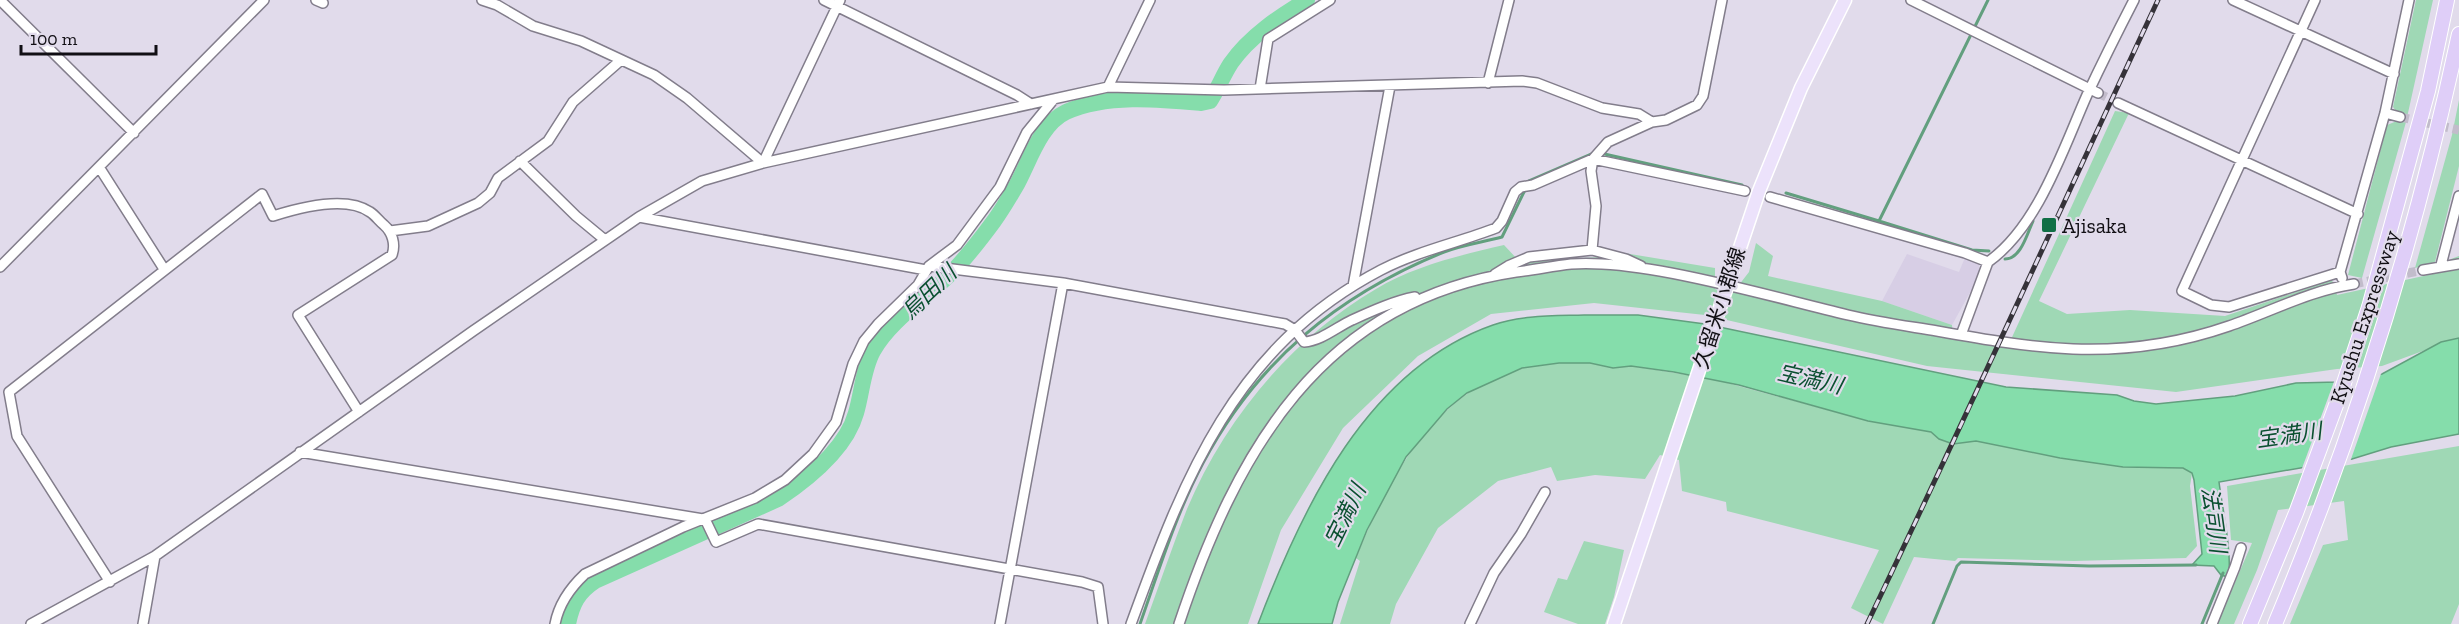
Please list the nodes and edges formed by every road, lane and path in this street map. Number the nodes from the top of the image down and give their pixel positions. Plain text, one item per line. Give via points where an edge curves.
1 (0, 0) edge
2 (264, 0) edge
3 (482, 0) edge
4 (824, 0) edge
5 (1150, 0) edge
6 (1330, 0) edge
7 (1509, 0) edge
8 (1722, 0) edge
9 (1845, 0) edge
10 (1911, 0) edge
11 (2134, 0) edge
12 (2233, 0) edge
13 (2315, 0) edge
14 (2409, 0) edge
15 (2447, 0) edge
16 (498, 2) edge
17 (839, 3) edge
18 (2300, 32) junction
19 (2459, 34) edge
20 (621, 60) junction
21 (2394, 74) junction
22 (1488, 83) junction
23 (1390, 86) junction
24 (1108, 87) junction
25 (1260, 89) junction
26 (2094, 90) junction
27 (1054, 99) junction
28 (2118, 103) tunnel mouth
29 (1031, 104) junction
30 (2385, 113) junction
31 (2400, 117) tunnel mouth
32 (1652, 122) junction
33 (134, 133) junction
34 (1593, 159) junction
35 (2242, 160) junction
36 (520, 161) junction
37 (763, 163) junction
38 (99, 167) junction
39 (1745, 191) dead end
40 (2459, 196) edge
41 (1770, 197) dead end
42 (2358, 214) junction
43 (639, 217) junction
44 (390, 231) junction
45 (605, 240) junction
46 (1592, 250) junction
47 (1988, 262) junction
48 (2459, 264) edge
49 (2441, 266) junction
50 (0, 267) edge
51 (928, 268) junction
52 (164, 269) junction
53 (1648, 269) junction
54 (2423, 270) tunnel mouth
55 (2340, 272) junction
56 (1493, 276) junction
57 (1063, 283) junction
58 (1353, 286) junction
59 (1726, 288) junction
60 (1428, 295) junction
61 (1295, 330) junction
62 (1961, 335) junction
63 (5, 389) edge
64 (359, 411) junction
65 (300, 452) junction
66 (1545, 492) dead end
67 (706, 521) junction
68 (2241, 548) dead end
69 (155, 556) junction
70 (1010, 570) junction
71 (110, 582) junction
72 (32, 624) edge
73 (143, 624) edge
74 (555, 624) edge
75 (1000, 624) edge
76 (1103, 624) edge
77 (1131, 624) edge
78 (1179, 624) edge
79 (1470, 624) edge
80 (1614, 624) edge
81 (2212, 624) edge
82 (2250, 624) edge
83 (2275, 624) edge

1 - 33 street
2 - 33 street
3 - 16 street
4 - 17 street
5 - 24 street
6 - 25 street via 1268,39
7 - 22 street
8 - 32 street via 1703,96 1697,105 1666,120
9 - 59 main road, 久留米小郡線 via 1801,88 1758,191
10 - 26 street
11 - 26 street
12 - 18 street
13 - 18 street
14 - 21 street
15 - 82 highway, Kyushu Expressway via 2428,92 2369,307 2296,513
16 - 20 street via 533,26 581,41
17 - 29 street
17 - 37 street
18 - 21 street
18 - 35 street
19 - 83 highway, Kyushu Expressway via 2390,308 2319,512
20 - 36 street via 573,102 548,141
20 - 37 street via 654,75 687,98
21 - 30 street
22 - 23 street
22 - 32 street via 1537,83 1584,103 1639,114
23 - 25 street
23 - 58 street
24 - 25 street
24 - 27 street
26 - 47 street via 2027,220 2001,253
27 - 29 street
27 - 51 street via 1027,132 983,211 957,245
28 - 35 street
29 - 37 street
30 - 31 street
30 - 42 street
32 - 34 street via 1608,142
33 - 38 street
34 - 39 street
34 - 46 street via 1596,206
34 - 58 street via 1521,187 1496,228 1409,257
35 - 42 street
35 - 55 street via 2182,291 2211,305 2229,307
36 - 44 street via 498,178 490,193 464,211 428,226
36 - 45 street
37 - 43 street via 690,187
38 - 50 street
38 - 52 street
40 - 49 street
41 - 47 street via 1965,252
42 - 55 street
43 - 45 street
43 - 51 street
44 - 52 street via 369,210 350,205 324,204 273,216 262,194
44 - 64 street via 395,248 392,255 298,315
45 - 64 street
46 - 53 street
46 - 56 street via 1529,257
47 - 62 street
48 - 49 street
49 - 54 street
51 - 57 street
51 - 67 street via 918,285 864,341 836,422 813,454 777,486
52 - 63 street
53 - 56 street via 1572,264
53 - 59 street
55 - 62 street via 2350,285 2210,332 2149,345 2068,349
56 - 60 street
57 - 61 street via 1285,324
57 - 70 street
58 - 61 street
59 - 62 street
59 - 80 main road, 久留米小郡線
60 - 61 street via 1404,299 1312,341 1304,342
60 - 78 street via 1387,316 1348,343 1312,375 1280,413 1234,487
61 - 77 street via 1245,383 1197,459 1159,545
63 - 71 street via 17,436
64 - 65 street
65 - 67 street
65 - 69 street
66 - 79 street via 1494,573
67 - 70 street via 716,542 758,524
67 - 74 street via 683,527 585,574 563,601
68 - 81 street
69 - 71 street
69 - 73 street
70 - 75 street
70 - 76 street via 1098,587
71 - 72 street

